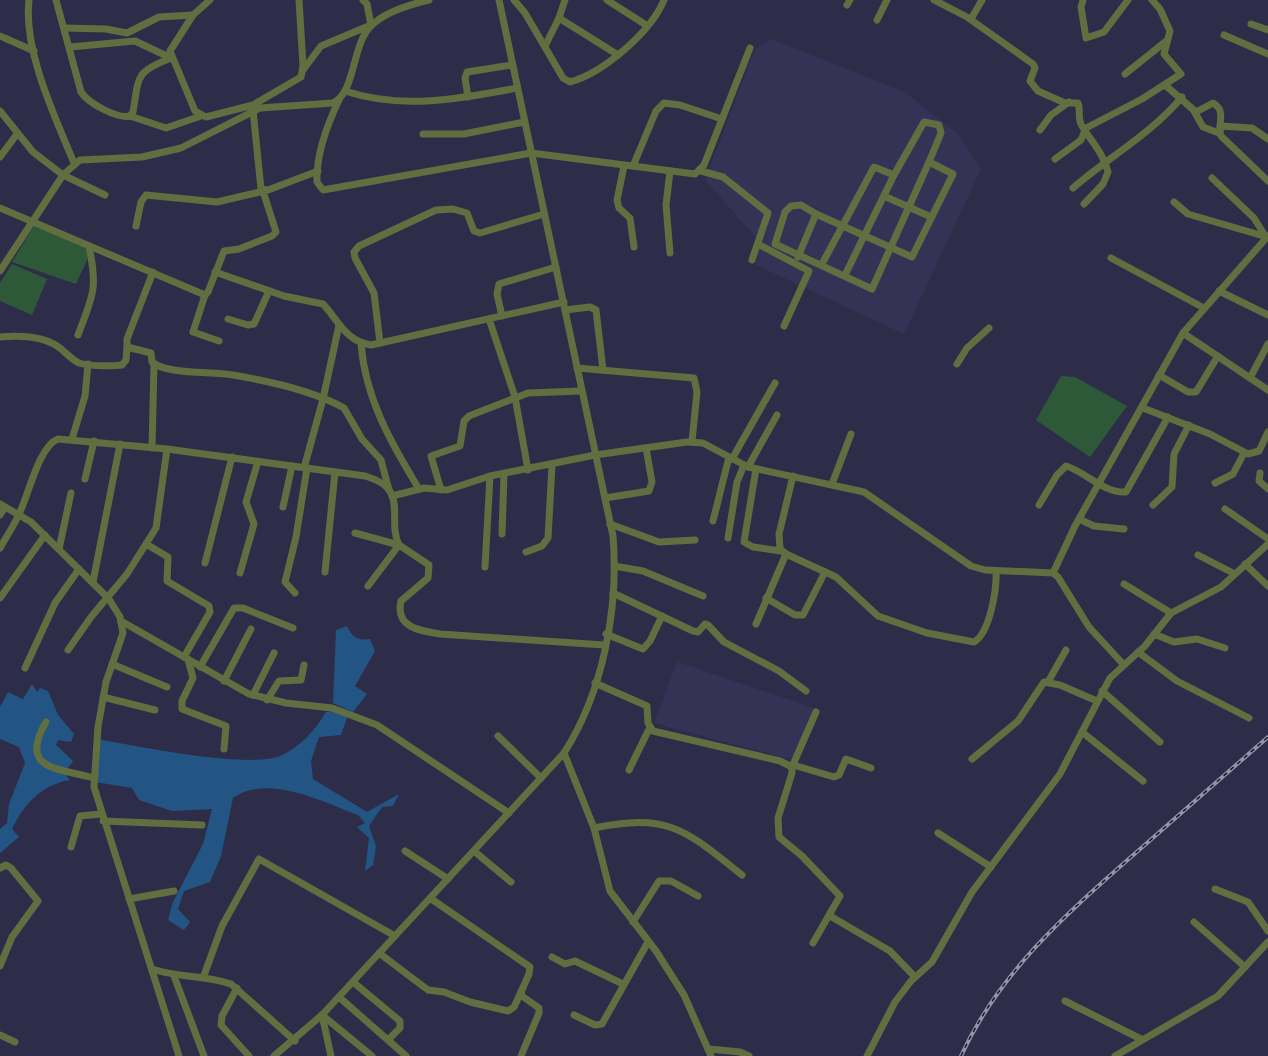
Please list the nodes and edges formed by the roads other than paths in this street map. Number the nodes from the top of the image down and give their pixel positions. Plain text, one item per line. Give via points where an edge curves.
1 (29, 0) edge
2 (56, 0) edge
3 (210, 0) edge
4 (299, 0) edge
5 (363, 0) edge
6 (429, 0) edge
7 (499, 0) edge
8 (514, 0) edge
9 (566, 0) edge
10 (607, 0) edge
11 (664, 0) edge
12 (887, 0) edge
13 (934, 0) edge
14 (982, 0) edge
15 (1083, 0) edge
16 (1128, 0) edge
17 (1152, 0) edge
18 (193, 15) junction
19 (560, 18) junction
20 (971, 19) junction
21 (877, 21) dead end
22 (1251, 24) dead end
23 (371, 25) junction
24 (646, 25) junction
25 (64, 28) junction
26 (1268, 30) edge
27 (1224, 35) dead end
28 (0, 36) edge
29 (1165, 42) junction
30 (545, 46) junction
31 (70, 47) junction
32 (750, 48) dead end
33 (34, 51) junction
34 (1268, 54) edge
35 (618, 55) junction
36 (171, 58) junction
37 (512, 65) junction
38 (303, 71) junction
39 (1125, 74) dead end
40 (1166, 85) junction
41 (517, 88) junction
42 (345, 91) junction
43 (468, 97) junction
44 (1182, 97) junction
45 (339, 100) junction
46 (1069, 102) junction
47 (253, 110) junction
48 (0, 111) edge
49 (1194, 111) junction
50 (130, 116) junction
51 (201, 116) junction
52 (722, 119) junction
53 (524, 122) junction
54 (1085, 129) junction
55 (1220, 129) junction
56 (1040, 130) dead end
57 (17, 134) junction
58 (423, 134) dead end
59 (1268, 139) edge
60 (531, 153) junction
61 (0, 157) edge
62 (1055, 159) dead end
63 (1105, 161) junction
64 (929, 162) junction
65 (74, 163) junction
66 (624, 166) junction
67 (633, 166) junction
68 (318, 171) junction
69 (670, 171) junction
70 (701, 171) junction
71 (63, 175) junction
72 (894, 175) junction
73 (1212, 178) dead end
74 (1268, 181) edge
75 (1073, 188) dead end
76 (263, 191) junction
77 (105, 195) dead end
78 (884, 196) junction
79 (1174, 202) dead end
80 (1084, 204) dead end
81 (908, 206) junction
82 (0, 208) edge
83 (785, 212) junction
84 (768, 213) junction
85 (544, 214) junction
86 (816, 214) junction
87 (931, 217) junction
88 (33, 221) junction
89 (136, 226) dead end
90 (843, 226) junction
91 (864, 236) junction
92 (1266, 236) edge
93 (758, 244) junction
94 (1260, 245) junction
95 (89, 246) junction
96 (634, 247) dead end
97 (890, 248) junction
98 (1268, 248) edge
99 (670, 253) dead end
100 (798, 257) junction
101 (1111, 258) dead end
102 (752, 260) dead end
103 (822, 264) junction
104 (556, 267) junction
105 (0, 271) edge
106 (153, 272) junction
107 (215, 272) junction
108 (845, 276) junction
109 (269, 291) junction
110 (1219, 291) junction
111 (205, 294) junction
112 (564, 302) junction
113 (1204, 308) junction
114 (565, 310) junction
115 (1268, 315) edge
116 (502, 316) junction
117 (228, 319) dead end
118 (489, 319) junction
119 (339, 325) junction
120 (784, 326) dead end
121 (989, 328) dead end
122 (1183, 333) junction
123 (78, 335) dead end
124 (0, 337) edge
125 (219, 341) dead end
126 (380, 343) junction
127 (361, 344) junction
128 (1268, 344) edge
129 (127, 347) junction
130 (1218, 356) junction
131 (88, 364) junction
132 (154, 364) junction
133 (957, 364) dead end
134 (578, 369) junction
135 (603, 370) junction
136 (1159, 375) junction
137 (1250, 378) junction
138 (775, 383) dead end
139 (1268, 390) edge
140 (581, 391) junction
141 (515, 397) junction
142 (323, 399) junction
143 (1143, 408) junction
144 (777, 415) dead end
145 (1168, 417) junction
146 (1189, 425) junction
147 (1268, 432) edge
148 (851, 434) dead end
149 (72, 439) junction
150 (94, 441) junction
151 (692, 441) junction
152 (120, 444) junction
153 (152, 448) junction
154 (646, 448) junction
155 (167, 449) junction
156 (1245, 453) junction
157 (596, 455) junction
158 (232, 457) junction
159 (730, 458) junction
160 (258, 460) junction
161 (552, 465) junction
162 (292, 466) junction
163 (749, 467) junction
164 (306, 468) junction
165 (528, 470) junction
166 (335, 472) junction
167 (1260, 473) dead end
168 (504, 474) junction
169 (490, 476) junction
170 (793, 476) junction
171 (86, 479) dead end
172 (832, 483) junction
173 (1215, 483) dead end
174 (1099, 484) junction
175 (419, 489) junction
176 (1268, 489) edge
177 (441, 490) junction
178 (71, 493) dead end
179 (391, 493) junction
180 (604, 498) junction
181 (3, 505) edge
182 (1039, 505) dead end
183 (1153, 505) dead end
184 (283, 507) dead end
185 (1225, 509) dead end
186 (19, 514) junction
187 (0, 515) edge
188 (1079, 519) junction
189 (713, 521) dead end
190 (610, 524) junction
191 (1124, 528) dead end
192 (355, 533) dead end
193 (502, 534) dead end
194 (45, 535) junction
195 (728, 538) dead end
196 (1268, 539) edge
197 (695, 540) dead end
198 (146, 544) junction
199 (1268, 544) edge
200 (399, 545) junction
201 (0, 548) edge
202 (59, 549) junction
203 (526, 552) dead end
204 (783, 553) junction
205 (1198, 555) dead end
206 (206, 563) dead end
207 (1245, 564) junction
208 (614, 566) junction
209 (485, 567) dead end
210 (80, 569) junction
211 (996, 571) junction
212 (324, 572) dead end
213 (825, 572) junction
214 (240, 573) dead end
215 (1053, 573) junction
216 (1236, 574) junction
217 (93, 582) junction
218 (1124, 584) dead end
219 (368, 586) dead end
220 (1268, 586) edge
221 (613, 593) junction
222 (295, 594) dead end
223 (703, 596) dead end
224 (0, 598) edge
225 (766, 598) junction
226 (109, 599) junction
227 (1171, 613) junction
228 (662, 616) junction
229 (121, 621) junction
230 (756, 624) dead end
231 (293, 628) dead end
232 (251, 629) dead end
233 (606, 634) junction
234 (1154, 634) junction
235 (604, 645) junction
236 (1225, 648) dead end
237 (68, 650) dead end
238 (1066, 650) dead end
239 (1138, 652) junction
240 (274, 653) dead end
241 (186, 658) junction
242 (112, 664) junction
243 (1123, 664) junction
244 (304, 665) dead end
245 (200, 667) junction
246 (25, 668) dead end
247 (224, 681) junction
248 (1048, 682) junction
249 (595, 683) junction
250 (168, 687) dead end
251 (806, 691) dead end
252 (1102, 691) junction
253 (253, 695) junction
254 (103, 697) junction
255 (267, 700) junction
256 (1097, 701) junction
257 (155, 710) dead end
258 (816, 712) dead end
259 (1250, 718) dead end
260 (46, 722) dead end
261 (650, 727) junction
262 (1082, 732) junction
263 (498, 736) dead end
264 (1160, 742) dead end
265 (224, 749) dead end
266 (564, 753) junction
267 (972, 759) dead end
268 (792, 766) junction
269 (871, 768) dead end
270 (629, 770) dead end
271 (94, 778) junction
272 (541, 778) junction
273 (1143, 781) dead end
274 (509, 813) junction
275 (102, 818) junction
276 (202, 825) dead end
277 (594, 828) junction
278 (938, 833) dead end
279 (71, 847) dead end
280 (405, 851) dead end
281 (474, 851) junction
282 (991, 867) junction
283 (0, 868) edge
284 (742, 875) dead end
285 (448, 879) junction
286 (511, 882) dead end
287 (1215, 889) dead end
288 (174, 891) dead end
289 (698, 896) dead end
290 (430, 898) junction
291 (129, 899) junction
292 (830, 916) junction
293 (633, 922) junction
294 (1194, 922) dead end
295 (1268, 931) edge
296 (395, 936) junction
297 (648, 942) junction
298 (1268, 942) edge
299 (813, 943) dead end
300 (379, 953) junction
301 (552, 957) dead end
302 (0, 966) edge
303 (1245, 967) junction
304 (152, 969) junction
305 (174, 976) junction
306 (202, 978) junction
307 (913, 979) junction
308 (352, 982) junction
309 (623, 984) junction
310 (237, 988) junction
311 (521, 992) junction
312 (339, 997) junction
313 (1065, 1000) dead end
314 (574, 1015) dead end
315 (322, 1016) junction
316 (0, 1035) edge
317 (1141, 1039) junction
318 (388, 1040) junction
319 (295, 1041) junction
320 (15, 1042) dead end
321 (710, 1053) edge
322 (278, 1055) edge
323 (179, 1056) edge
324 (204, 1056) edge
325 (249, 1056) edge
326 (331, 1056) edge
327 (372, 1056) edge
328 (406, 1056) edge
329 (520, 1056) edge
330 (749, 1056) edge
331 (867, 1056) edge
332 (1114, 1056) edge

1 - 33 street via 28,26
2 - 25 street
3 - 18 street
4 - 38 street
5 - 23 street
6 - 23 street
7 - 37 street
8 - 30 street
9 - 19 street
10 - 24 street
11 - 24 street
12 - 21 street
13 - 20 street
14 - 20 street
15 - 16 street via 1080,7 1086,38 1104,32
17 - 29 street via 1169,29
18 - 25 street via 159,17 127,33 106,28
18 - 36 street via 171,48
19 - 30 street
19 - 35 street
20 - 46 street via 1035,66 1030,81 1035,89
22 - 26 street
23 - 38 street via 321,46
23 - 42 street
24 - 35 street
25 - 31 street
27 - 34 street
28 - 33 street
29 - 39 street
29 - 40 street via 1164,54 1181,72
30 - 35 street via 562,78 570,82
31 - 36 street via 135,41
31 - 50 street via 83,96 120,116
32 - 52 street
33 - 65 street
36 - 50 street via 142,73
36 - 51 street via 195,111
37 - 41 street
37 - 43 street via 467,72
38 - 51 street via 297,81 253,105
40 - 44 street
40 - 54 street
41 - 43 street
41 - 53 street
42 - 43 street via 390,101
42 - 45 street
44 - 49 street
44 - 63 street via 1155,127
45 - 47 street
45 - 68 street via 327,128
46 - 54 street via 1079,105 1080,123
46 - 56 street via 1051,115
47 - 65 street via 173,151 142,157 90,158
47 - 76 street
48 - 57 street
49 - 55 street via 1203,127
49 - 55 street via 1216,104 1222,112
50 - 51 street via 166,128
52 - 67 street via 664,103 656,111
52 - 70 street
53 - 58 street via 464,134
53 - 60 street
54 - 62 street via 1081,140
54 - 63 street
55 - 59 street via 1252,128
55 - 74 street via 1226,143
57 - 61 street
57 - 71 street via 30,150
60 - 66 street
60 - 68 street via 327,190 318,186
60 - 85 street
63 - 75 street
63 - 80 street via 1106,177
64 - 72 street via 941,133 939,125 924,122
64 - 81 street
64 - 87 street via 953,174
65 - 71 street
66 - 67 street
66 - 96 street via 617,205 630,218
67 - 69 street
68 - 76 street
69 - 70 street
69 - 99 street via 666,205
70 - 84 street via 723,177
71 - 77 street
71 - 88 street
72 - 78 street
72 - 90 street via 874,167
73 - 92 street via 1254,218
76 - 89 street via 217,202 146,195
76 - 107 street via 276,227 274,234 239,249 227,249
78 - 81 street
78 - 91 street
79 - 92 street via 1188,214
81 - 87 street
81 - 97 street
82 - 88 street
83 - 84 street
83 - 86 street via 791,206 801,205
83 - 100 street via 775,244
84 - 93 street
85 - 104 street
85 - 126 street via 480,233 474,231 467,213 441,209 359,246 355,258 374,293
86 - 90 street
86 - 100 street
87 - 97 street via 912,257
88 - 95 street
88 - 105 street
90 - 91 street
90 - 103 street
91 - 97 street
91 - 108 street
92 - 94 street
93 - 102 street
93 - 120 street via 809,271
94 - 98 street
94 - 110 street
95 - 106 street
95 - 123 street via 95,289
97 - 108 street via 872,289
100 - 103 street
101 - 113 street
103 - 108 street
104 - 112 street
104 - 116 street via 499,284
106 - 111 street
106 - 129 street
107 - 109 street
107 - 111 street
109 - 117 street via 254,324
109 - 119 street via 323,304
110 - 113 street
110 - 115 street
111 - 125 street via 193,332
112 - 114 street
112 - 116 street
113 - 122 street
114 - 134 street
114 - 135 street via 596,310
116 - 118 street
118 - 126 street
118 - 141 street
119 - 127 street
119 - 142 street
121 - 133 street via 967,348
122 - 130 street
122 - 136 street
124 - 131 street via 25,336 49,342 78,363
126 - 127 street
127 - 175 street via 366,381 378,416
128 - 137 street
129 - 131 street via 123,365
129 - 132 street via 152,353
130 - 136 street via 1196,392 1188,392
130 - 137 street
131 - 149 street via 85,396
132 - 142 street via 185,373 251,378
132 - 153 street
134 - 135 street
134 - 140 street
135 - 151 street via 693,378 697,392
136 - 143 street
137 - 139 street
138 - 159 street
140 - 141 street via 541,391
140 - 157 street
141 - 165 street
141 - 177 street via 469,416 464,421 460,446 432,456
142 - 164 street
142 - 179 street via 346,409 362,439 381,460
143 - 145 street
143 - 174 street
144 - 163 street
145 - 146 street
145 - 174 street via 1126,492
146 - 156 street
146 - 183 street via 1174,456 1172,487
147 - 156 street via 1259,452
148 - 172 street
149 - 150 street
149 - 186 street via 58,439 48,446
150 - 152 street
150 - 171 street
151 - 154 street
151 - 159 street
152 - 153 street
152 - 217 street
153 - 155 street
154 - 157 street
154 - 180 street via 651,489
155 - 158 street
155 - 198 street via 158,523
156 - 173 street via 1233,474
157 - 161 street
157 - 180 street
158 - 160 street
158 - 206 street
159 - 163 street
159 - 189 street
160 - 162 street
160 - 214 street via 246,502 254,524
161 - 165 street
161 - 203 street via 548,538 542,546
162 - 164 street
162 - 184 street
163 - 170 street
163 - 195 street via 737,482
163 - 204 street via 744,542
164 - 166 street
164 - 222 street via 285,582
165 - 168 street
166 - 179 street via 374,478
166 - 212 street
167 - 176 street via 1259,481
168 - 169 street
168 - 193 street
169 - 177 street
169 - 209 street
170 - 172 street
170 - 204 street via 778,541
172 - 211 street via 864,492 965,562
174 - 182 street via 1066,466
174 - 188 street
175 - 177 street
175 - 179 street
178 - 202 street
179 - 200 street
180 - 190 street
181 - 186 street
181 - 187 street
185 - 196 street
186 - 194 street
186 - 201 street
188 - 191 street via 1094,526
188 - 215 street
190 - 197 street via 659,542
190 - 208 street
192 - 200 street
194 - 202 street
194 - 224 street
198 - 226 street
198 - 241 street via 168,557 167,580 209,606 210,612
199 - 207 street
200 - 219 street
200 - 235 street via 430,568 428,578 401,601 401,618 412,627 440,634
202 - 210 street
204 - 213 street
204 - 225 street
205 - 216 street
207 - 216 street
207 - 220 street
208 - 221 street
208 - 223 street via 643,571
210 - 217 street
210 - 246 street via 55,603
211 - 213 street via 993,603 974,642 927,633 878,616 841,580
211 - 215 street
213 - 225 street via 803,615 795,615
215 - 243 street via 1092,631
216 - 227 street via 1221,587
217 - 226 street
218 - 227 street
221 - 228 street
221 - 233 street
225 - 230 street
226 - 229 street
226 - 237 street
227 - 234 street
228 - 233 street via 644,649
228 - 251 street via 696,632 708,625 724,642 779,671
229 - 241 street
229 - 242 street via 123,633
231 - 245 street via 234,608
232 - 247 street
233 - 235 street
234 - 236 street via 1174,642 1200,640
234 - 239 street
235 - 249 street
238 - 248 street
239 - 243 street
239 - 259 street via 1177,681
240 - 253 street
241 - 245 street
241 - 265 street via 193,678 182,709 226,726
242 - 250 street
242 - 254 street
243 - 252 street
244 - 255 street via 301,680 279,681
245 - 247 street
247 - 253 street
248 - 256 street
248 - 267 street via 1040,684 1018,721
249 - 261 street via 647,706
249 - 266 street via 582,723
252 - 256 street
252 - 264 street
253 - 255 street
254 - 257 street
254 - 271 street
255 - 274 street via 332,708 368,721
256 - 262 street
258 - 268 street
260 - 271 street via 36,740 39,759 50,766
261 - 268 street via 659,734
261 - 270 street
262 - 273 street
262 - 282 street via 1060,774
263 - 272 street
266 - 272 street
266 - 277 street
268 - 269 street via 834,777 839,775 846,759
268 - 292 street via 778,818 778,833 839,893
271 - 275 street
272 - 274 street
274 - 281 street
275 - 276 street
275 - 279 street via 80,816
275 - 291 street
277 - 284 street via 633,821 666,825 681,831
277 - 293 street via 610,891
278 - 282 street
280 - 285 street
281 - 285 street
281 - 286 street
282 - 307 street via 966,901 932,962
283 - 302 street via 11,868 38,901 12,937
285 - 290 street
287 - 295 street via 1248,902
288 - 291 street
289 - 293 street via 670,881 659,881
290 - 296 street
290 - 311 street via 528,965 530,975
291 - 304 street
292 - 299 street
292 - 307 street via 890,951
293 - 297 street
294 - 303 street
296 - 300 street
296 - 306 street via 259,859 222,926
297 - 309 street
297 - 321 street via 684,995
298 - 303 street
300 - 308 street
300 - 311 street via 423,988 475,1004 508,1011
301 - 309 street via 565,964 575,961
303 - 317 street via 1211,1001
304 - 305 street
304 - 323 street
305 - 306 street
305 - 324 street
306 - 310 street
307 - 331 street via 889,1010
308 - 312 street
308 - 318 street via 399,1021 400,1028
309 - 314 street via 602,1024 595,1025
310 - 319 street
310 - 325 street via 221,1025
311 - 329 street via 539,1012
312 - 315 street
312 - 318 street
313 - 317 street
315 - 319 street
315 - 326 street
315 - 327 street
316 - 320 street
317 - 332 street
318 - 328 street
319 - 322 street
321 - 330 street via 740,1052

